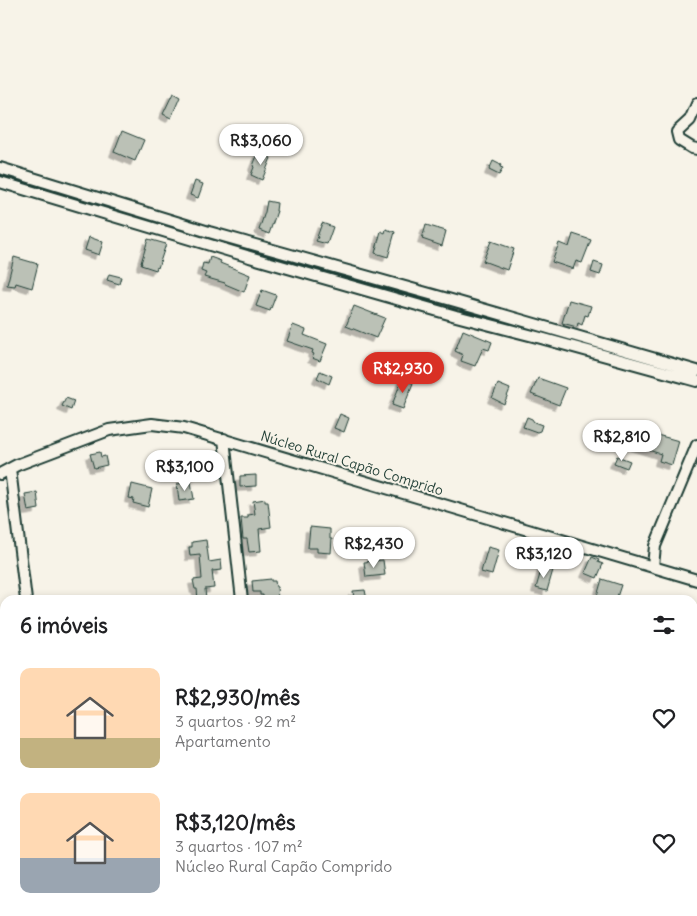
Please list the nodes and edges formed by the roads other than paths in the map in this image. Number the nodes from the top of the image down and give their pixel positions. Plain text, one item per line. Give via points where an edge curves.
1 (697, 104) edge
2 (697, 149) edge
3 (0, 168) edge
4 (39, 180) junction
5 (0, 182) edge
6 (36, 192) junction
7 (405, 287) junction
8 (402, 300) junction
9 (697, 371) edge
10 (697, 382) edge
11 (224, 439) junction
12 (697, 445) edge
13 (10, 469) junction
14 (0, 474) edge
15 (653, 566) junction
16 (697, 580) edge
17 (25, 595) edge
18 (241, 595) edge

1 - 2 street via 690,120 677,132 679,140
3 - 4 street
4 - 6 street
4 - 7 street
5 - 6 street
6 - 8 street
7 - 8 street
7 - 9 street
8 - 10 street
11 - 13 street, Núcleo Rural Capão Comprido via 184,428 152,424 109,430
11 - 15 street, Núcleo Rural Capão Comprido
11 - 18 street
12 - 15 street via 655,546
13 - 14 street, Núcleo Rural Capão Comprido
13 - 17 street
15 - 16 street, Núcleo Rural Capão Comprido

